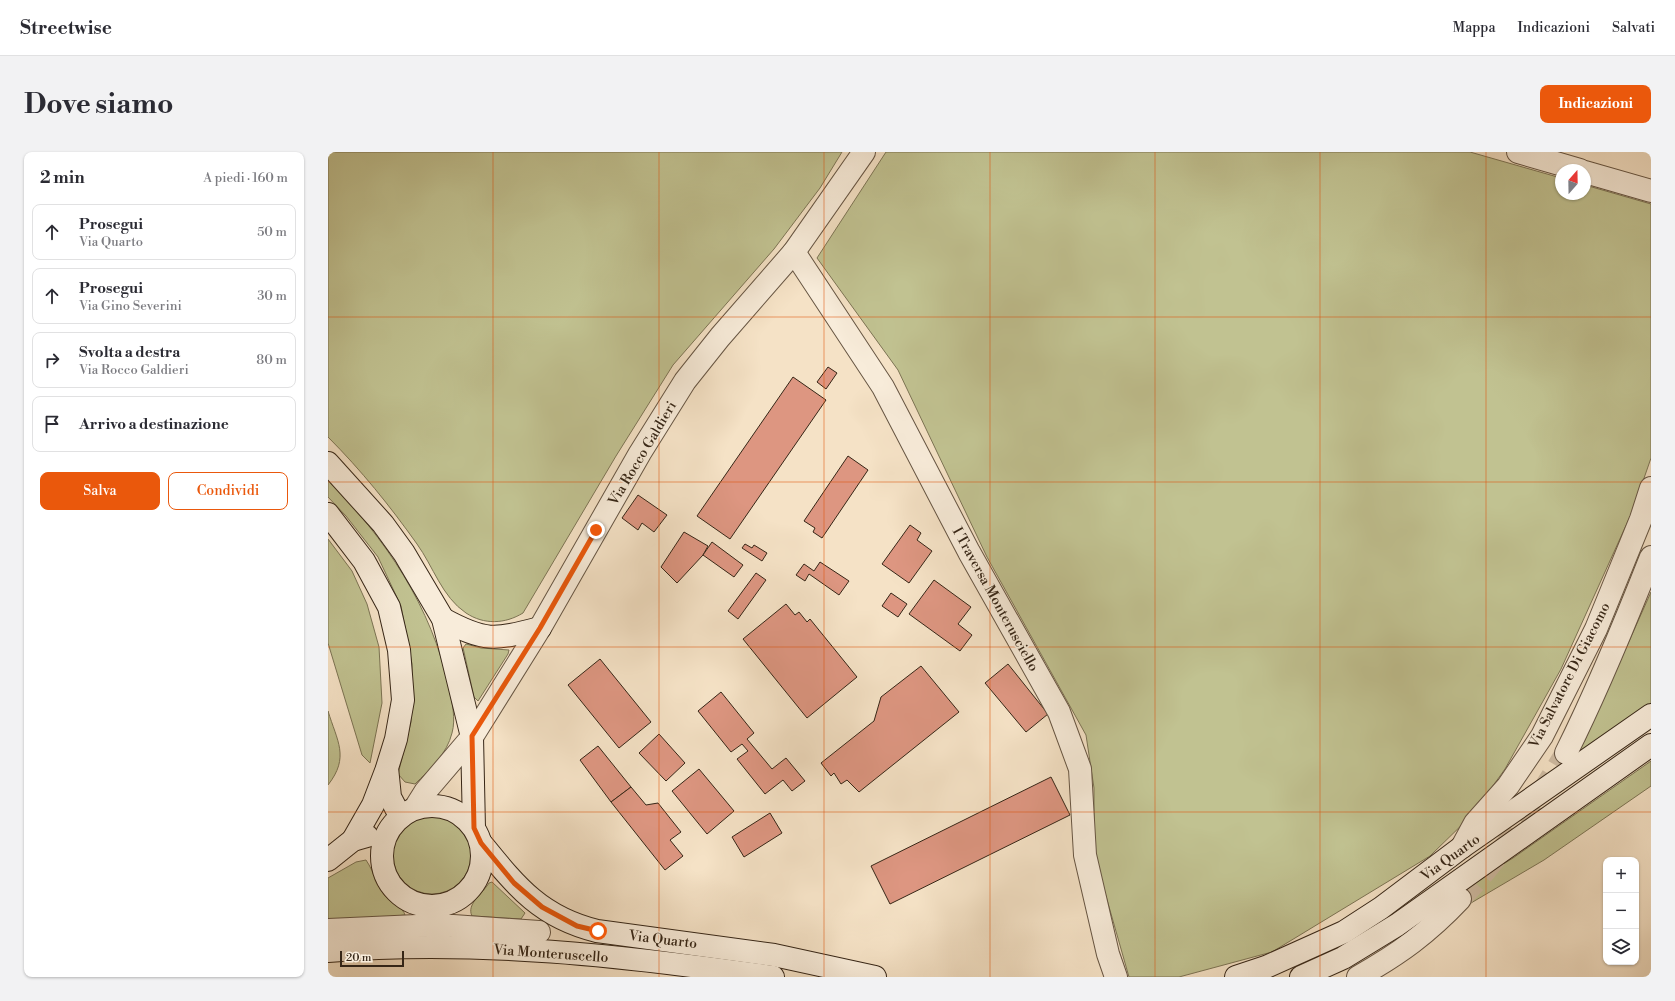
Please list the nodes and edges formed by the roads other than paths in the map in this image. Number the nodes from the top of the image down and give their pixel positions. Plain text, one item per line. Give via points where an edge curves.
1 (864, 152) edge
2 (1518, 152) edge
3 (1559, 164) edge
4 (1591, 174) edge
5 (1651, 191) edge
6 (794, 252) junction
7 (328, 463) edge
8 (1651, 488) edge
9 (328, 514) edge
10 (1651, 557) edge
11 (444, 619) junction
12 (540, 628) junction
13 (1651, 715) edge
14 (472, 736) junction
15 (1651, 745) edge
16 (1566, 752) tunnel mouth
17 (387, 768) junction
18 (402, 818) junction
19 (478, 836) junction
20 (354, 840) junction
21 (1462, 847) junction
22 (328, 860) edge
23 (1460, 899) tunnel mouth
24 (438, 926) junction
25 (328, 930) edge
26 (540, 932) dead end
27 (328, 951) edge
28 (773, 977) edge
29 (875, 977) edge
30 (1116, 977) edge
31 (1236, 977) edge
32 (1301, 977) edge
33 (1358, 977) edge

1 - 6 street, Via Rocco Galdieri
2 - 3 street
4 - 5 street
6 - 12 street, Via Rocco Galdieri via 685,381 640,453
6 - 30 street, I Traversa Monterusciello via 883,387 969,552 1059,712 1080,769 1085,855 1108,954
7 - 11 street via 383,524 404,553
8 - 21 street, Via Salvatore Di Giacomo via 1641,519 1596,628 1542,736 1508,786 1475,823
9 - 17 street via 364,561 389,607 399,650 403,700 396,739
10 - 16 street, Via Salvatore Di Giacomo via 1596,691
11 - 12 street via 467,632 489,638 500,638
11 - 14 street
12 - 14 street, Via Rocco Galdieri
13 - 21 street, Via Quarto
14 - 18 street, Via Rocco Galdieri
14 - 19 street
15 - 32 street, Via Quarto via 1397,925 1342,958
17 - 18 street via 390,797
17 - 20 street via 373,805
18 - 19 street via 432,805 448,808 463,816
18 - 20 street
18 - 24 street via 382,849 385,875 394,889 406,900 422,905
19 - 24 street via 481,864 474,884 464,895 452,902
19 - 29 street, Via Quarto via 502,870 526,895 577,926 774,955
20 - 22 street
21 - 31 street, Via Quarto via 1381,908 1344,932 1279,962
23 - 33 street via 1421,937 1388,961
24 - 25 street
24 - 26 street
24 - 27 street, Via Monteruscello
24 - 28 street, Via Monteruscello via 562,952 662,961

